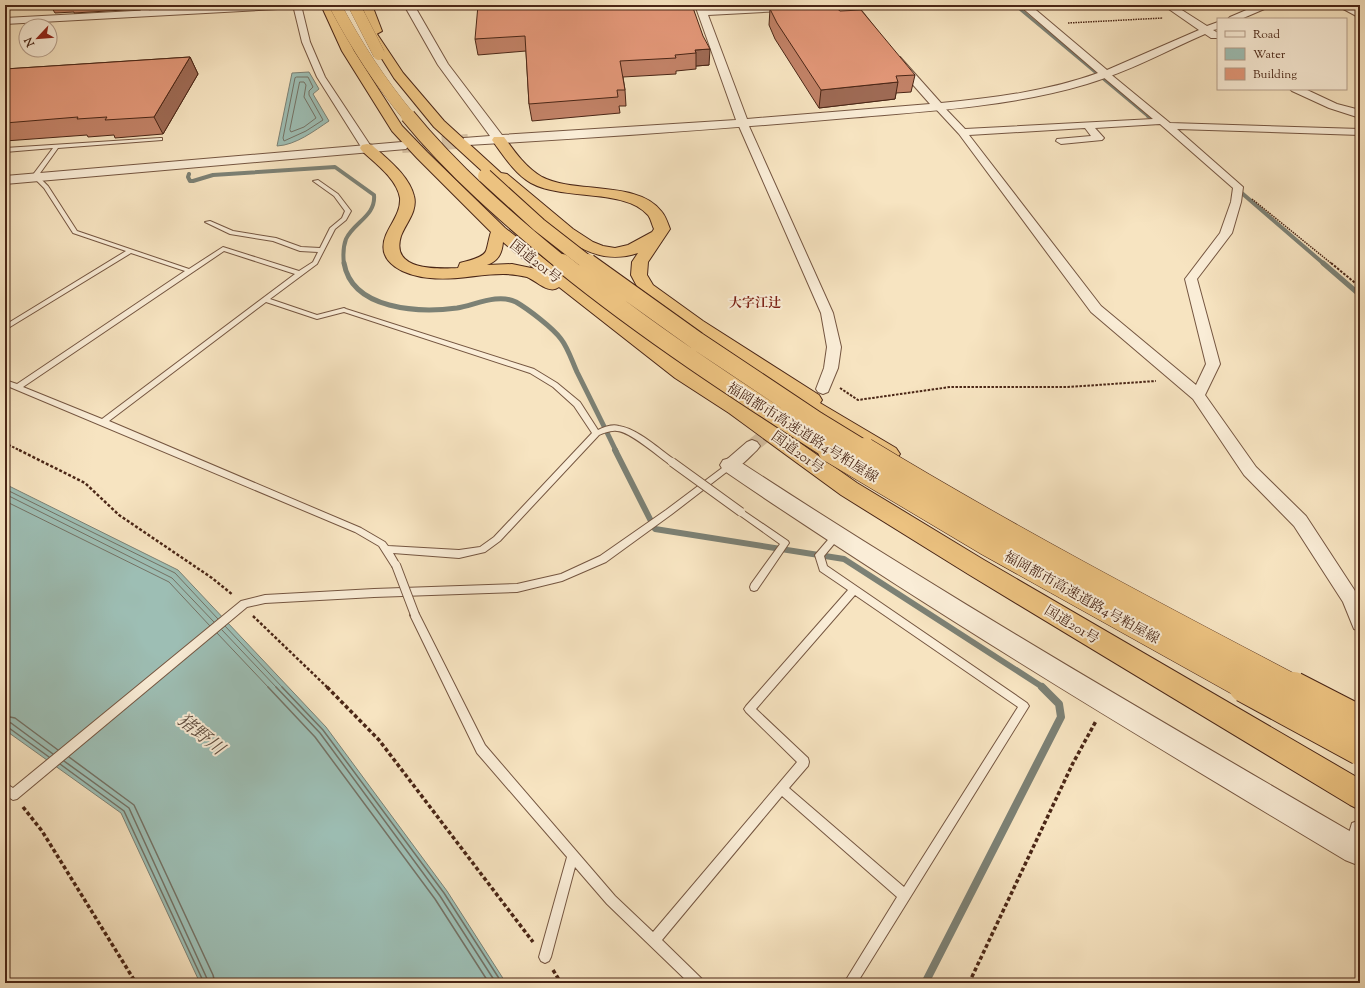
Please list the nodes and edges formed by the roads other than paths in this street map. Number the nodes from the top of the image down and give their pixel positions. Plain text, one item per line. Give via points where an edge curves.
1 (149, 5) edge
2 (297, 5) edge
3 (326, 5) edge
4 (335, 5) edge
5 (354, 5) edge
6 (358, 5) edge
7 (367, 5) edge
8 (409, 5) edge
9 (837, 5) edge
10 (852, 5) edge
11 (1024, 5) edge
12 (1168, 5) edge
13 (1266, 5) edge
14 (1341, 5) edge
15 (702, 9) edge
16 (142, 14) junction
17 (1360, 14) edge
18 (1235, 18) edge
19 (5, 21) edge
20 (1217, 25) edge
21 (1206, 30) junction
22 (370, 34) junction
23 (1217, 37) edge
24 (878, 39) edge
25 (888, 51) edge
26 (1105, 74) junction
27 (1298, 90) edge
28 (939, 107) junction
29 (1360, 114) edge
30 (1165, 123) junction
31 (743, 124) junction
32 (1087, 125) junction
33 (962, 132) junction
34 (1360, 132) edge
35 (160, 139) dead end
36 (499, 140) junction
37 (1060, 141) dead end
38 (467, 145) junction
39 (57, 146) junction
40 (402, 146) tunnel mouth
41 (367, 148) junction
42 (5, 150) edge
43 (35, 176) junction
44 (5, 180) edge
45 (316, 181) dead end
46 (208, 222) dead end
47 (499, 231) junction
48 (659, 235) junction
49 (322, 250) junction
50 (130, 251) junction
51 (190, 272) junction
52 (300, 273) junction
53 (442, 274) junction
54 (265, 299) junction
55 (5, 328) edge
56 (682, 373) junction
57 (5, 382) edge
58 (825, 384) road end
59 (18, 387) junction
60 (1198, 396) junction
61 (103, 422) junction
62 (596, 433) junction
63 (752, 446) tunnel mouth
64 (901, 461) junction
65 (730, 465) junction
66 (836, 536) junction
67 (385, 548) junction
68 (754, 587) dead end
69 (854, 589) junction
70 (1360, 622) edge
71 (1360, 711) edge
72 (1360, 720) edge
73 (1360, 750) edge
74 (782, 789) junction
75 (8, 794) edge
76 (1360, 795) edge
77 (1358, 844) edge
78 (573, 856) junction
79 (905, 896) junction
80 (654, 940) junction
81 (545, 957) road end
82 (698, 983) edge
83 (850, 983) edge

1 - 16 street
2 - 16 street
2 - 41 street via 306,42 321,78
3 - 47 highway, 国道201号 via 348,51 397,128
4 - 73 highway, 福岡都市高速道路4号粕屋線, bridge via 382,84 440,153 505,216 586,283 685,356 915,502 1067,590
5 - 72 highway, 福岡都市高速道路4号粕屋線, bridge via 384,63 439,130 484,176 539,225 606,278 817,421 923,486 1184,630
6 - 22 highway
7 - 22 highway via 376,31
8 - 36 street via 443,65
9 - 15 street
10 - 24 street
11 - 26 street
12 - 21 street
13 - 18 street
14 - 17 street
15 - 31 street
16 - 19 street
20 - 21 street
21 - 23 street
21 - 26 street
22 - 38 highway via 398,75 434,118
25 - 28 street
26 - 28 street via 1084,82 1018,97
26 - 30 street
27 - 29 street via 1333,106
28 - 31 street
28 - 33 street
30 - 32 street
30 - 34 street
30 - 60 street via 1238,187 1226,233 1191,279 1213,364
31 - 36 street
31 - 58 street via 827,313 834,347 831,368
32 - 33 street
32 - 37 street via 1099,138
33 - 60 street via 1096,309
35 - 39 lane
36 - 38 street
36 - 48 highway via 536,179 556,188 632,198 643,203 657,214 661,221 662,229
38 - 48 highway via 568,232 586,244 608,252 620,252 642,246
38 - 64 highway via 556,231 701,340
39 - 42 lane
39 - 43 lane
40 - 41 street
41 - 43 street
41 - 53 highway via 399,180 407,199 406,210 391,242 397,260 409,268
43 - 44 street
43 - 50 lane via 46,187 75,232
45 - 49 lane via 336,196 348,211 344,219 332,228
46 - 49 lane via 232,232 274,239 300,249
47 - 53 highway via 494,252 487,259
47 - 56 highway, 国道201号
48 - 64 highway via 640,262 639,274 646,288
49 - 52 lane via 315,263
50 - 51 lane
50 - 55 lane
51 - 52 lane via 223,249
51 - 59 lane
52 - 54 lane
53 - 56 highway via 499,269 531,273 545,279 621,337
54 - 61 lane
54 - 62 lane via 317,317 344,310 532,372 555,385 577,404
56 - 76 highway, 国道201号 via 736,408 849,489
57 - 59 lane
59 - 61 lane
60 - 70 street via 1250,471 1300,521 1351,599
61 - 67 lane via 358,530
62 - 67 lane via 497,539 482,550 459,554
62 - 68 lane, bridge via 620,428 633,435 785,543
63 - 65 street
64 - 71 highway via 1170,615
65 - 66 street
65 - 75 lane via 603,559 562,578 517,588 265,599 241,607 28,781
66 - 69 lane via 819,555 823,568
66 - 77 street via 1106,703
67 - 78 lane, bridge via 396,565 415,615 481,749
69 - 74 lane via 749,709 804,762
69 - 79 lane via 1024,706
74 - 79 lane
74 - 80 lane
78 - 80 lane via 611,900
78 - 81 lane
79 - 83 lane
80 - 82 lane

